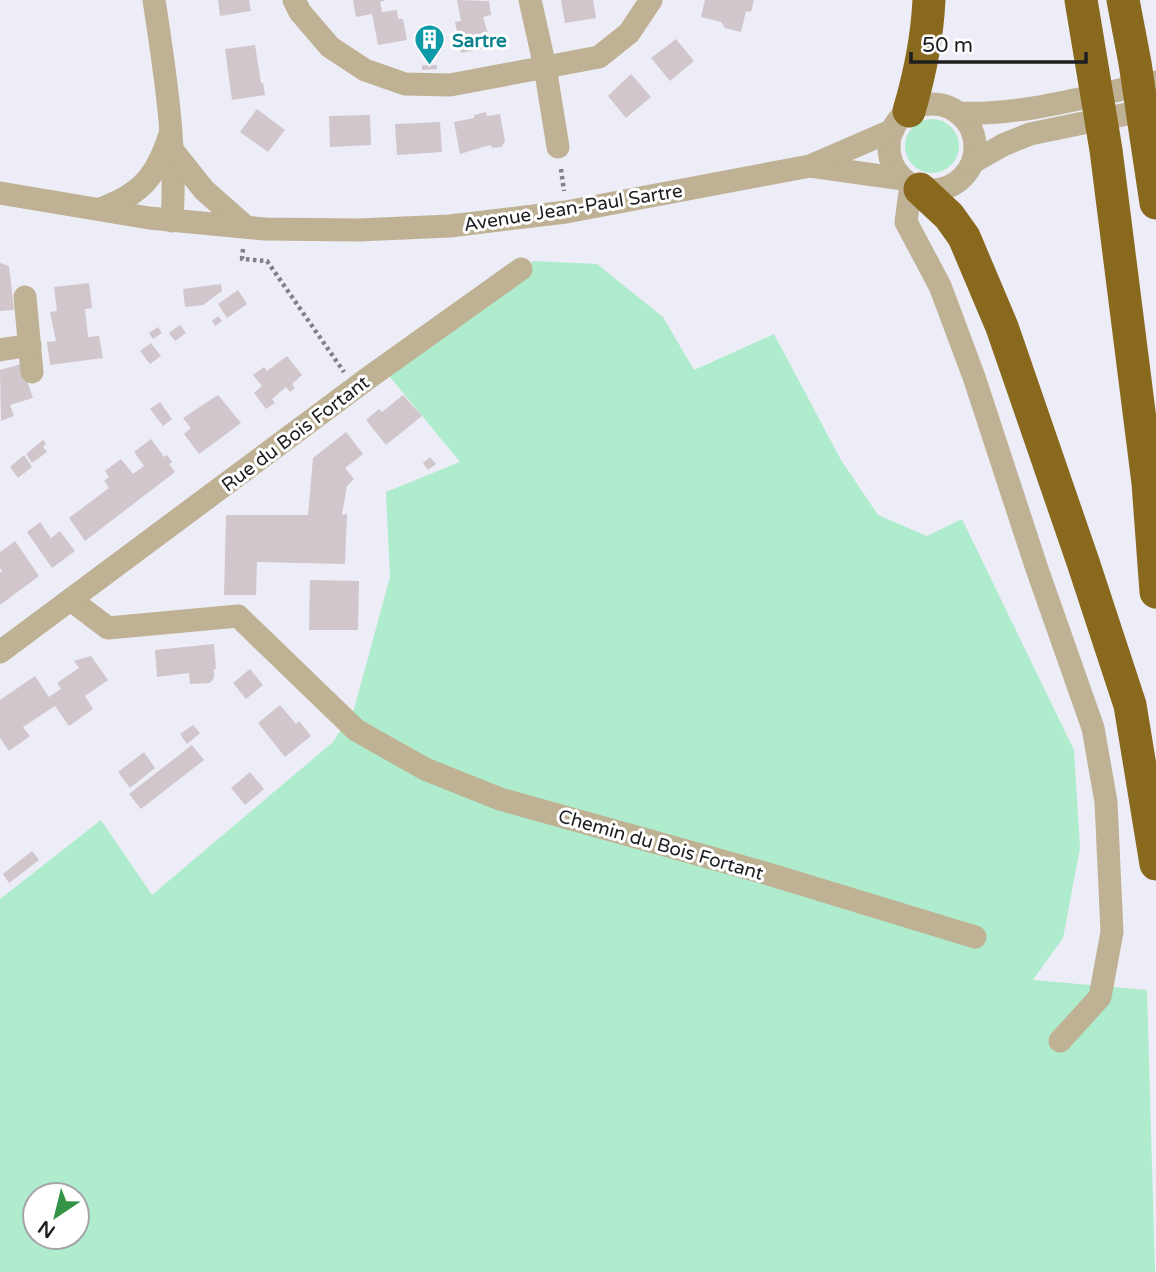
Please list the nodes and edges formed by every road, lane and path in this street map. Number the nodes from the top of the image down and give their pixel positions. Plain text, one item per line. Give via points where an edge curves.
1 (154, 0) edge
2 (294, 0) edge
3 (530, 0) edge
4 (651, 0) edge
5 (929, 0) edge
6 (1081, 0) edge
7 (1123, 0) edge
8 (545, 67) junction
9 (1146, 72) edge
10 (958, 113) junction
11 (901, 120) junction
12 (1151, 120) edge
13 (172, 142) junction
14 (558, 147) joint
15 (973, 162) junction
16 (810, 166) junction
17 (1156, 179) edge
18 (912, 184) junction
19 (0, 193) edge
20 (1156, 203) edge
21 (99, 210) junction
22 (566, 212) junction
23 (172, 220) junction
24 (246, 227) junction
25 (521, 269) dead end
26 (25, 297) dead end
27 (30, 345) junction
28 (0, 350) edge
29 (33, 372) dead end
30 (355, 388) junction
31 (1156, 592) edge
32 (71, 600) junction
33 (0, 652) edge
34 (1156, 864) edge
35 (975, 937) dead end
36 (1060, 1041) dead end

1 - 13 street
2 - 8 street via 330,47 365,69 405,84 450,85
3 - 8 street
4 - 8 street via 629,33 599,57
5 - 11 highway via 921,69
6 - 31 highway via 1106,150 1148,483
7 - 9 highway
8 - 14 street
9 - 10 street via 1034,107
9 - 12 highway
10 - 11 street via 934,104 921,106
10 - 15 street via 973,135
11 - 16 street, Avenue Jean-Paul Sartre
11 - 18 street via 889,143 890,156
12 - 15 street via 1030,134
12 - 17 highway
12 - 20 highway
13 - 21 street via 141,189
13 - 23 street
13 - 24 street via 204,190
14 - 22 path
15 - 18 street via 967,173 946,188 933,190
16 - 18 street, Avenue Jean-Paul Sartre
16 - 22 street, Avenue Jean-Paul Sartre
18 - 34 highway via 949,216 964,237 1002,327 1130,705
18 - 36 street via 906,222 940,286 974,377 1093,728 1106,802 1112,932 1100,997
19 - 21 street, Avenue Jean-Paul Sartre
21 - 23 street, Avenue Jean-Paul Sartre
22 - 24 street, Avenue Jean-Paul Sartre via 450,226 358,230
23 - 24 street, Avenue Jean-Paul Sartre
24 - 30 path via 242,259 267,261
25 - 30 street, Rue du Bois Fortant
26 - 27 street
27 - 28 street
27 - 29 street
30 - 32 street, Rue du Bois Fortant
32 - 33 street, Rue du Bois Fortant
32 - 35 street, Chemin du Bois Fortant via 108,628 238,616 356,730 425,769 500,799

